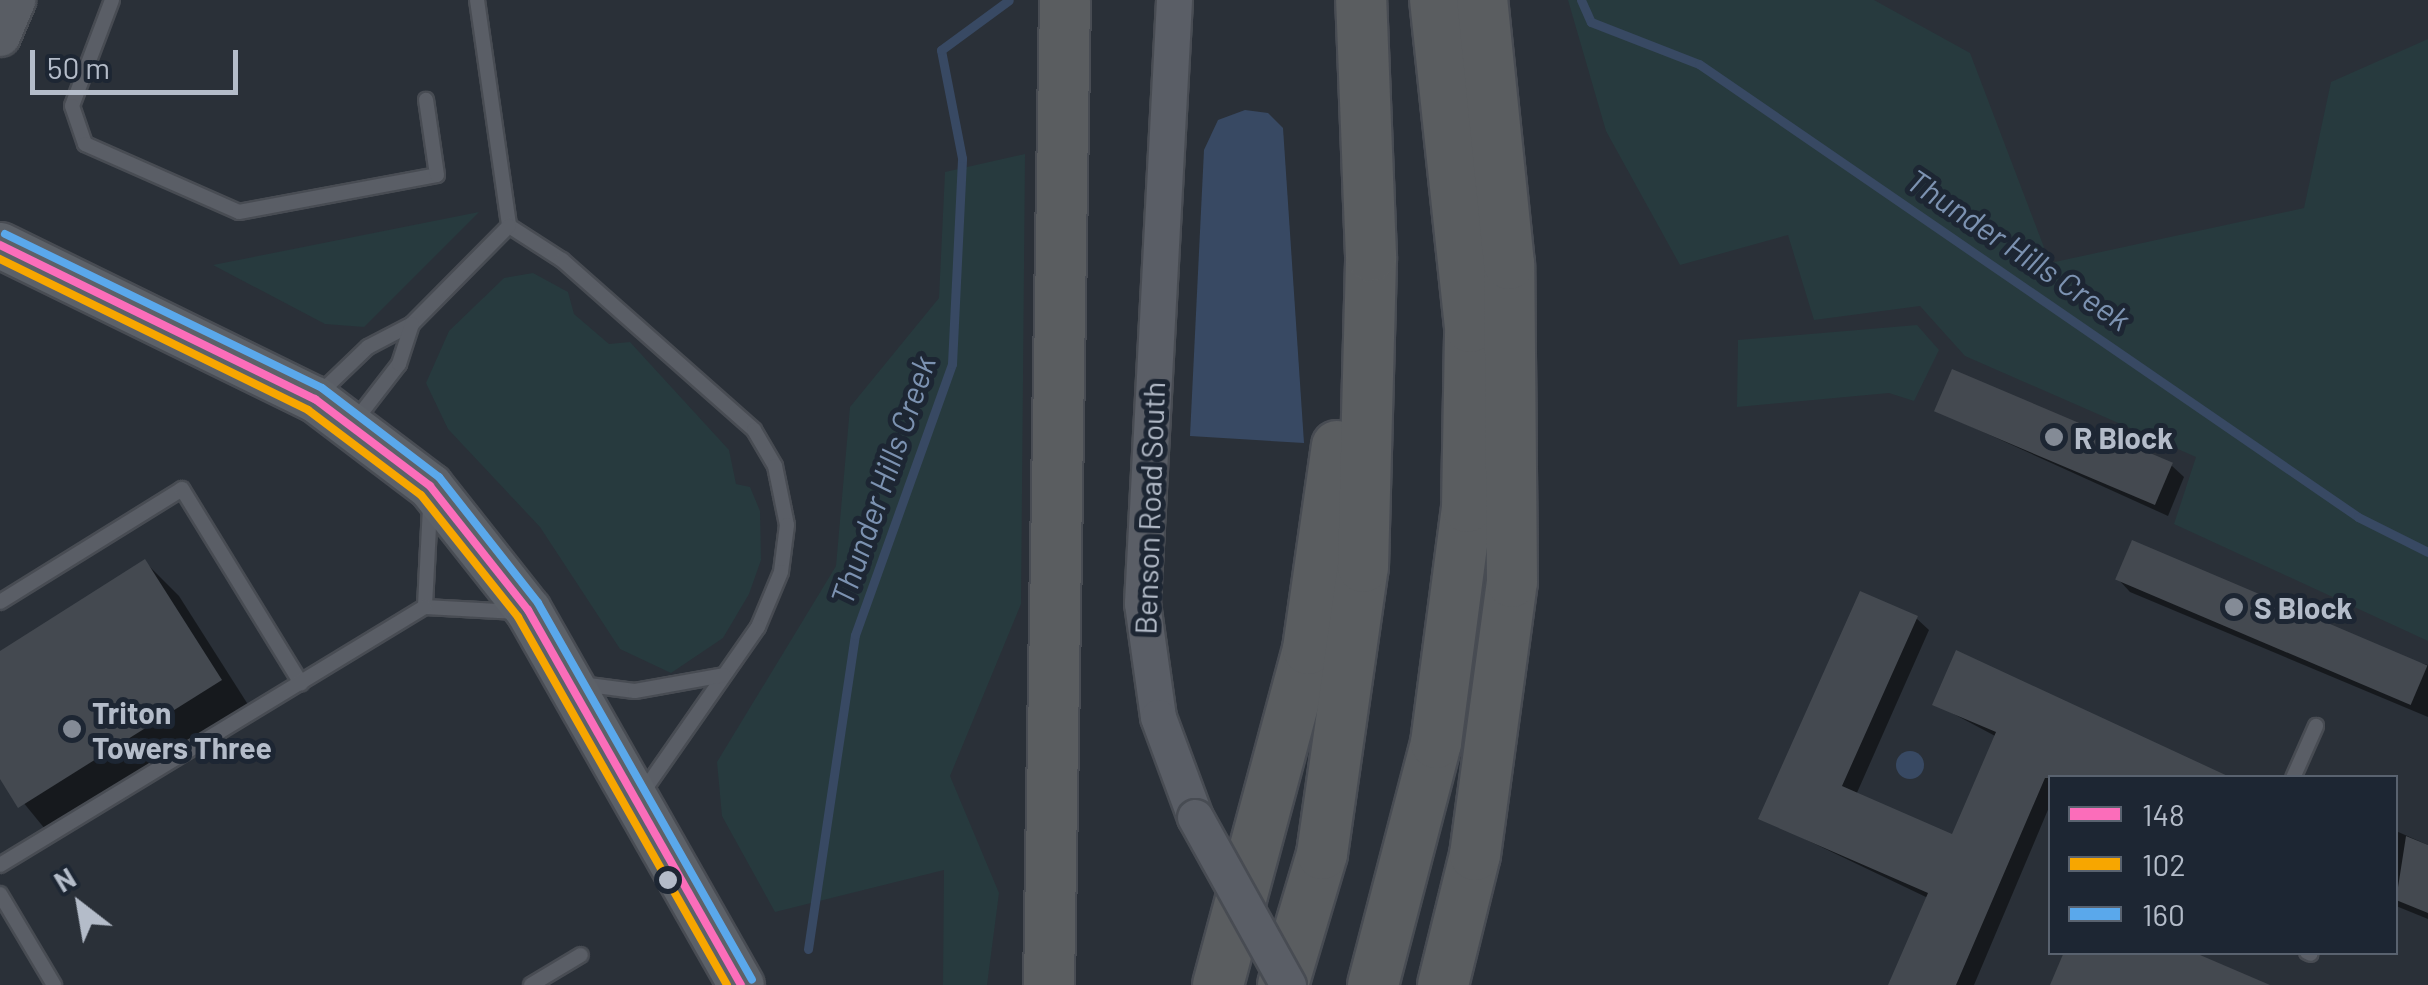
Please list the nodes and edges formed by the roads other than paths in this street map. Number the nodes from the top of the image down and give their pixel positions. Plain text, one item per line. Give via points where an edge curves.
1 (15, 0) edge
2 (112, 0) edge
3 (477, 0) edge
4 (1065, 0) edge
5 (1174, 0) edge
6 (1435, 0) edge
7 (1482, 0) edge
8 (1362, 6) edge
9 (0, 36) edge
10 (426, 100) dead end
11 (509, 226) junction
12 (4, 249) edge
13 (412, 324) junction
14 (315, 399) junction
15 (352, 425) junction
16 (430, 486) junction
17 (0, 602) edge
18 (425, 607) junction
19 (528, 610) junction
20 (724, 675) junction
21 (569, 682) junction
22 (301, 683) junction
23 (2316, 726) dead end
24 (2294, 775) edge
25 (636, 800) junction
26 (0, 864) edge
27 (1408, 870) junction
28 (0, 894) edge
29 (581, 955) dead end
30 (54, 985) edge
31 (531, 985) edge
32 (742, 985) edge
33 (1049, 985) edge
34 (1218, 985) edge
35 (1285, 985) edge
36 (1374, 985) edge
37 (1398, 985) edge
38 (1443, 985) edge

1 - 9 main road
2 - 10 lane via 72,106 85,144 239,212 437,175
3 - 11 lane
4 - 33 highway
5 - 35 street, Benson Road South, bridge via 1142,603 1158,717 1196,817
6 - 27 highway via 1470,326 1468,507 1443,704
7 - 38 highway via 1509,264 1512,582 1475,856
8 - 34 highway via 1343,160 1327,546 1268,814
8 - 35 highway via 1371,256 1362,567 1322,854
11 - 13 lane
11 - 20 lane via 562,260 754,430 775,466 788,525 781,572
12 - 14 main road
13 - 14 lane via 368,347
13 - 15 lane via 399,364
14 - 15 main road
15 - 16 main road
16 - 18 lane
16 - 19 main road
17 - 22 lane via 182,489
18 - 19 lane
18 - 22 lane
19 - 21 main road
20 - 21 lane via 634,691
20 - 25 lane
21 - 25 main road
22 - 26 lane
23 - 24 lane
25 - 32 main road
27 - 36 highway
27 - 37 highway
28 - 30 lane
29 - 31 lane

